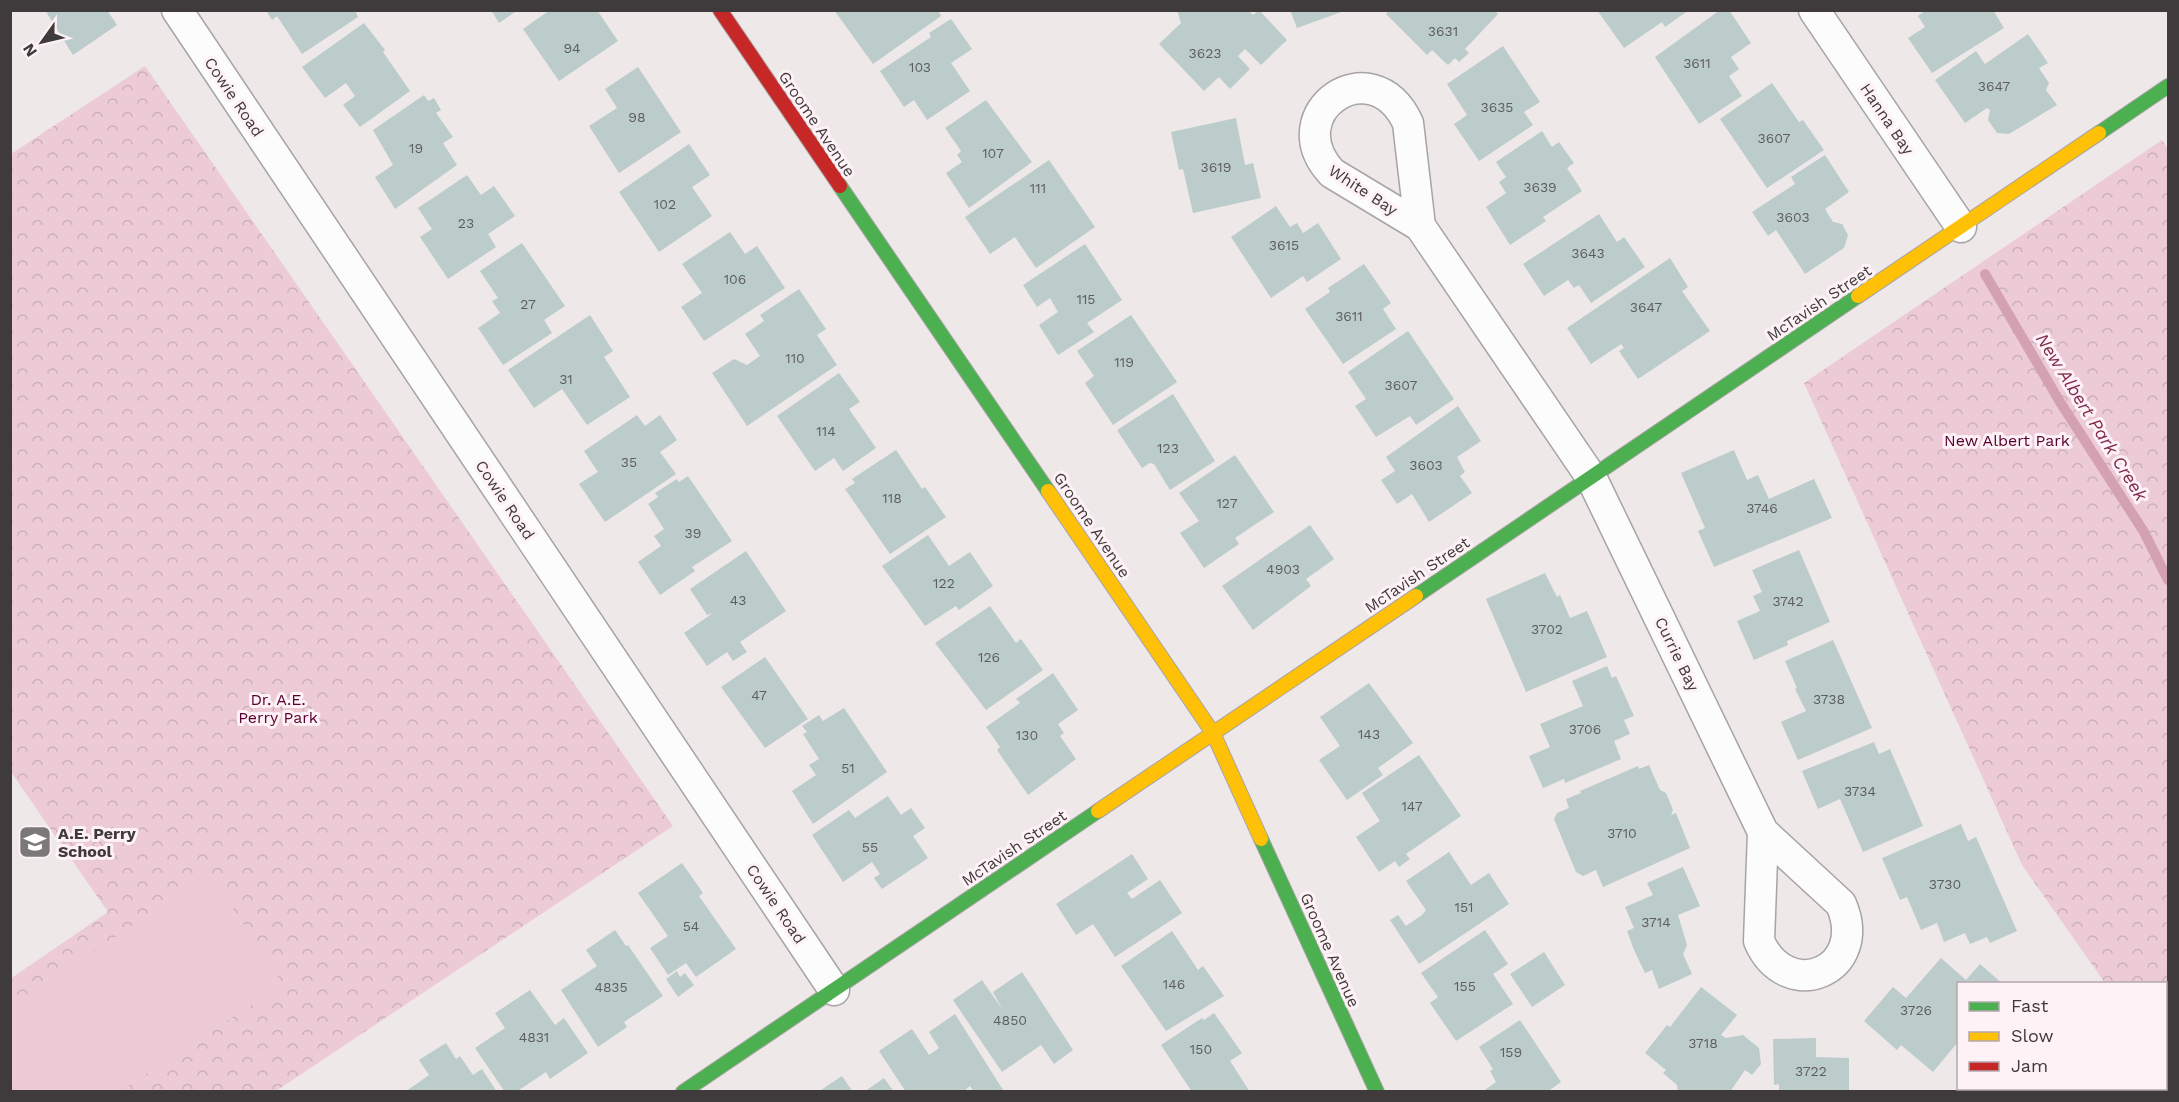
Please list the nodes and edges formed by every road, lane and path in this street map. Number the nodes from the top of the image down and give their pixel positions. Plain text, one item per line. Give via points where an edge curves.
1 (177, 10) edge
2 (720, 10) edge
3 (1814, 10) edge
4 (2169, 86) edge
5 (1420, 226) junction
6 (1961, 226) junction
7 (1591, 477) junction
8 (1213, 733) junction
9 (1763, 832) dead end
10 (834, 990) junction
11 (683, 1092) edge
12 (1377, 1092) edge

1 - 10 street, Cowie Road
2 - 8 street, Groome Avenue
3 - 6 street, Hanna Bay
4 - 6 street, McTavish Street
5 - 5 street, White Bay via 1408,123 1402,110 1392,98 1364,88 1349,89 1335,96 1317,118 1315,141 1322,162 1332,173
5 - 7 street, White Bay
6 - 7 street, McTavish Street
7 - 8 street, McTavish Street
7 - 9 street, Currie Bay
8 - 10 street, McTavish Street
8 - 12 street, Groome Avenue
10 - 11 street, McTavish Street

